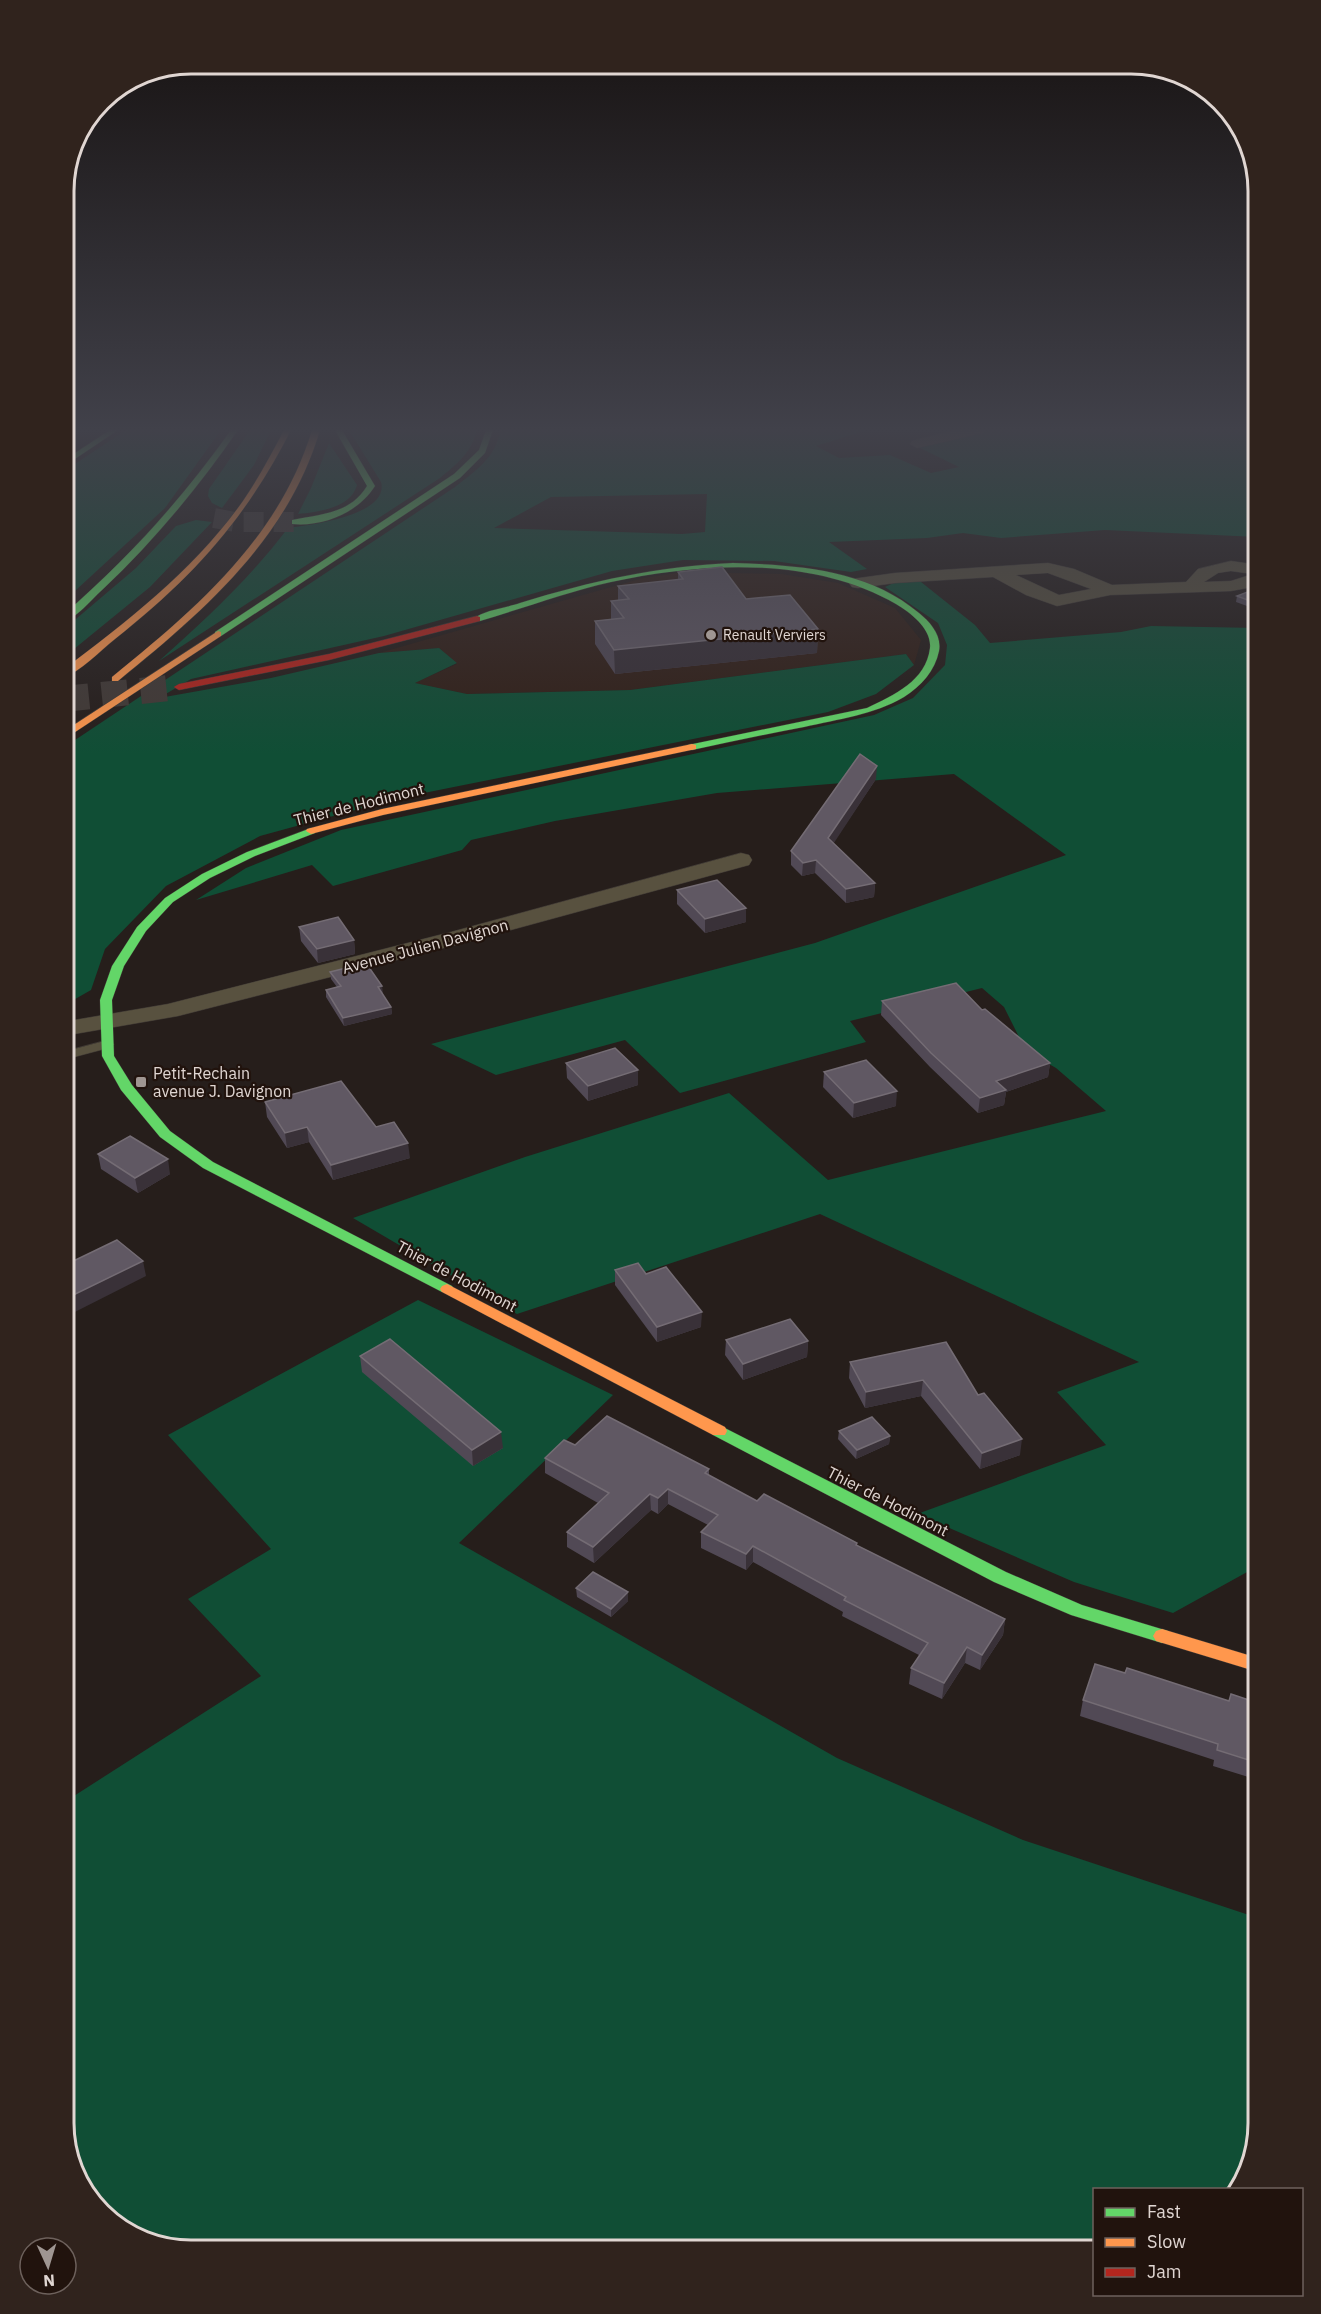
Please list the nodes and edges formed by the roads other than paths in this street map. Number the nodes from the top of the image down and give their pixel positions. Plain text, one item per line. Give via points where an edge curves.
1 (152, 538) edge
2 (218, 538) edge
3 (262, 538) edge
4 (364, 538) edge
5 (1248, 568) edge
6 (995, 571) junction
7 (1248, 581) edge
8 (858, 583) junction
9 (1192, 586) junction
10 (1110, 590) junction
11 (74, 610) edge
12 (74, 666) edge
13 (179, 687) tunnel mouth
14 (102, 689) dead end
15 (74, 729) edge
16 (741, 860) dead end
17 (74, 1030) edge
18 (107, 1033) junction
19 (74, 1050) edge
20 (1248, 1662) edge

1 - 11 main road
2 - 12 main road via 151,606
3 - 14 main road via 195,611
4 - 15 main road
5 - 9 street via 1217,568 1195,579
6 - 8 street
6 - 10 street via 1048,568
6 - 10 street via 1057,601
7 - 9 street via 1231,586
8 - 13 main road, Thier de Hodimont via 764,567 666,569 628,576 387,644
8 - 18 main road, Thier de Hodimont via 891,596 914,611 929,628 935,643 933,662 909,690 870,710 382,812 304,833 251,854 206,876 170,900 141,929 118,966 106,1000
9 - 10 street
16 - 18 street, Avenue Julien Davignon via 169,1011
17 - 18 street, Avenue Julien Davignon
18 - 19 lane
18 - 20 main road, Thier de Hodimont via 108,1056 145,1112 165,1134 208,1165 1000,1577 1077,1610

